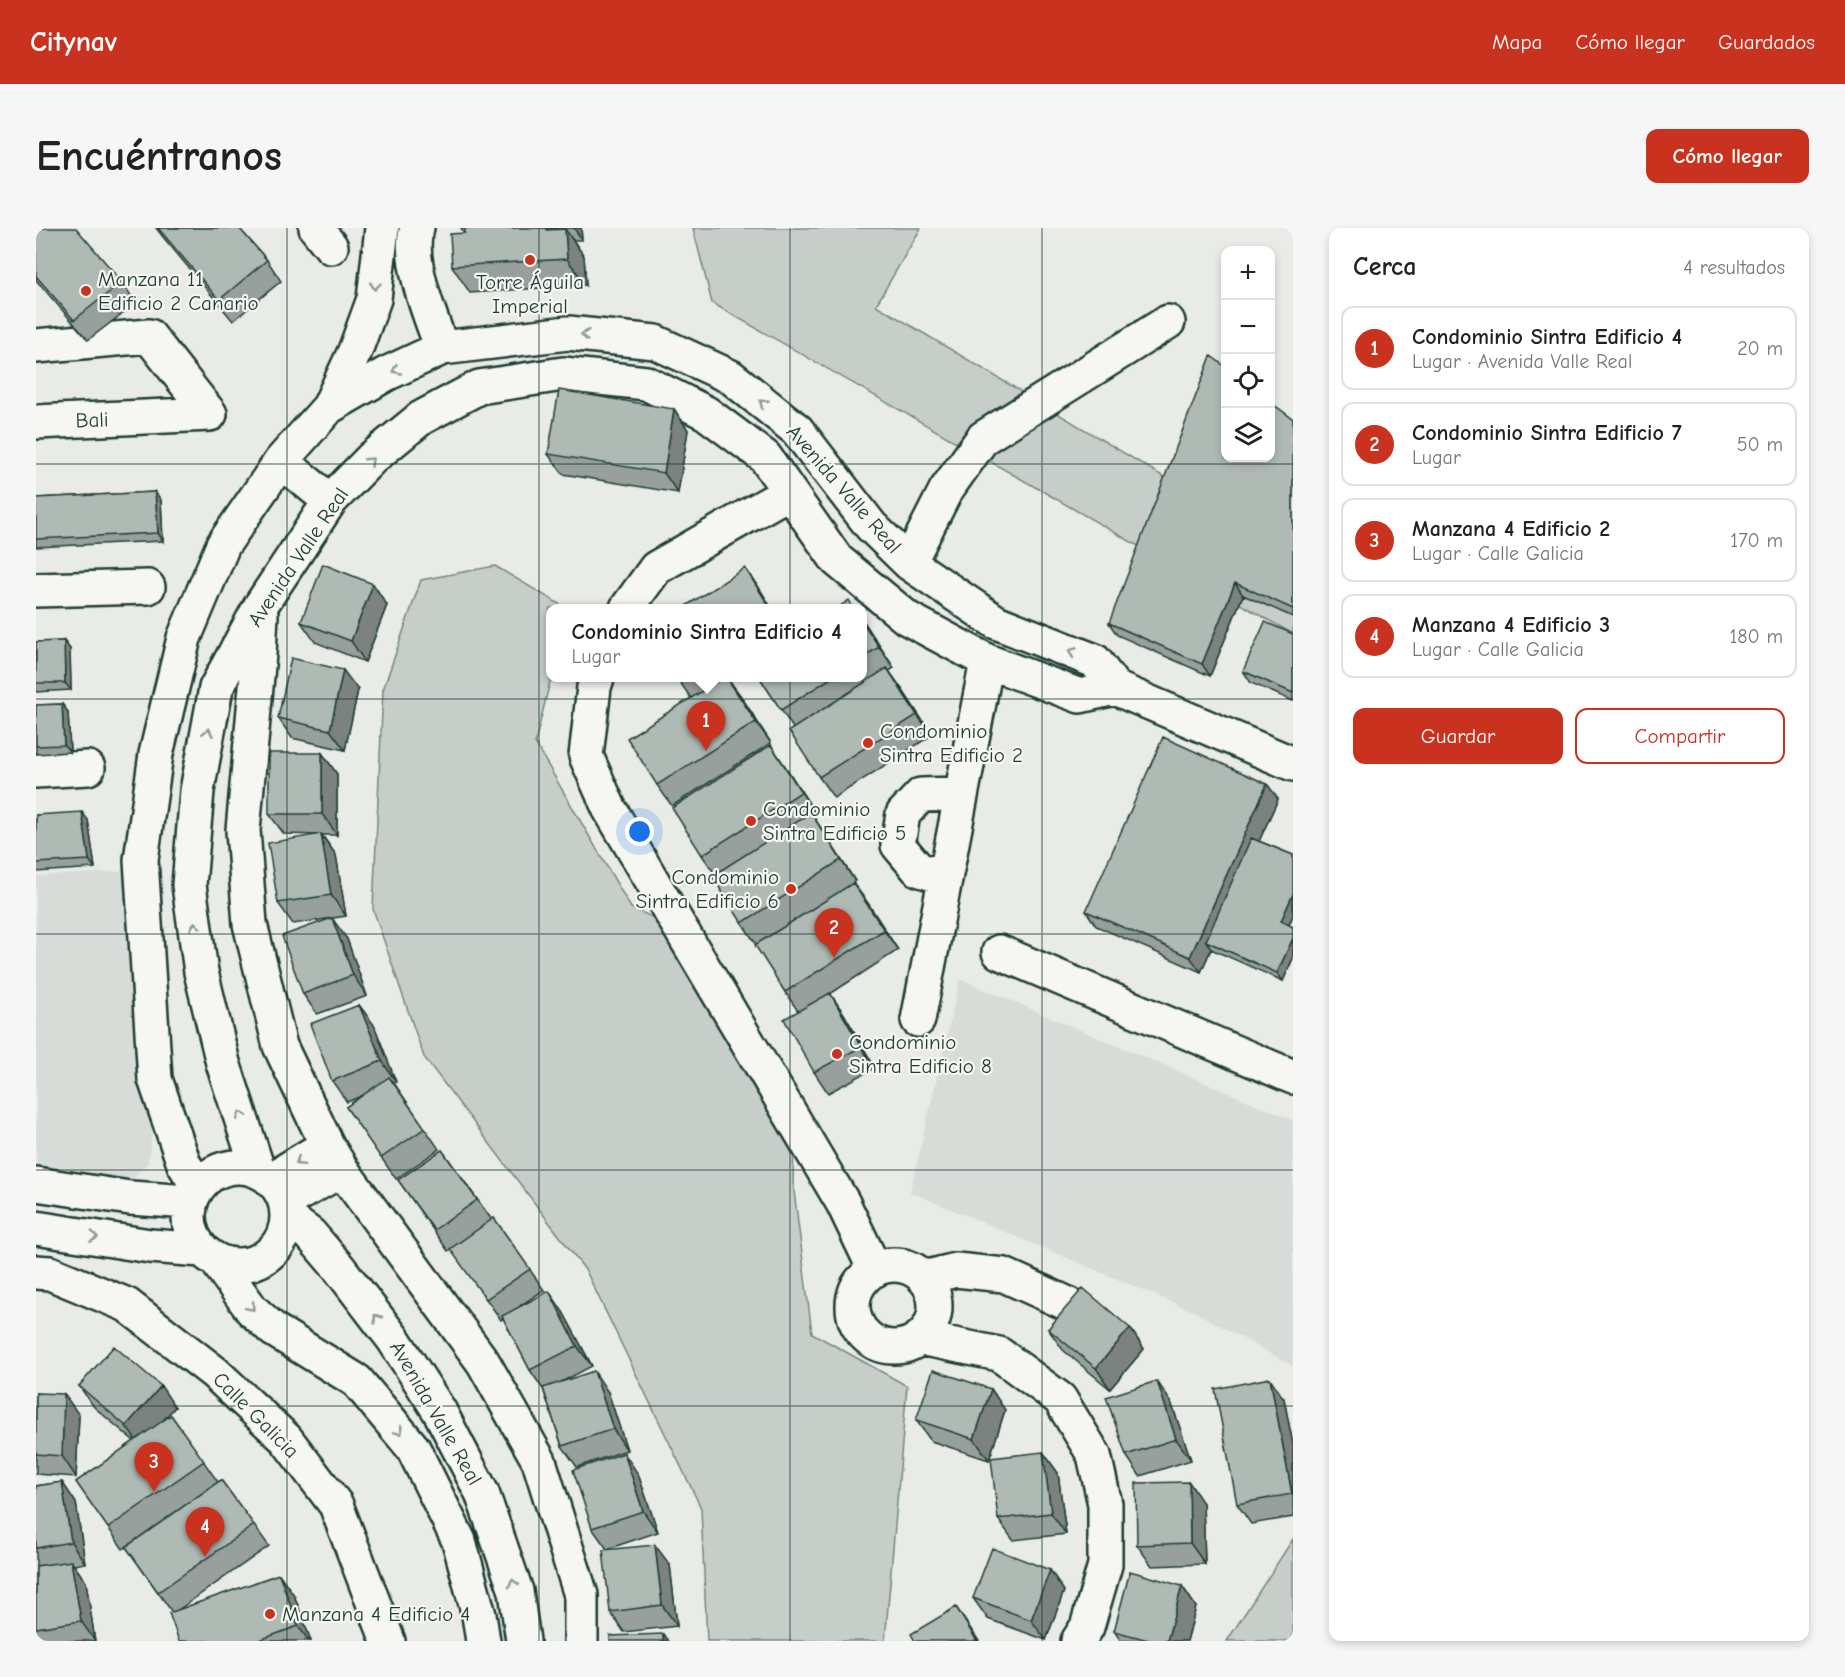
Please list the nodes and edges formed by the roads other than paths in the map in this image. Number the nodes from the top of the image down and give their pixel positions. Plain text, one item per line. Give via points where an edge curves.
1 (382, 228) edge
2 (417, 228) edge
3 (1168, 322) dead end
4 (36, 346) edge
5 (442, 348) junction
6 (329, 407) junction
7 (36, 422) edge
8 (281, 461) junction
9 (789, 492) junction
10 (330, 501) junction
11 (909, 563) junction
12 (148, 586) dead end
13 (36, 590) edge
14 (631, 604) edge
15 (261, 605) junction
16 (987, 661) junction
17 (596, 682) edge
18 (1115, 688) junction
19 (1293, 764) edge
20 (88, 768) dead end
21 (36, 771) edge
22 (960, 794) junction
23 (945, 878) junction
24 (999, 952) dead end
25 (918, 1020) dead end
26 (1293, 1077) edge
27 (334, 1158) junction
28 (36, 1184) edge
29 (276, 1192) junction
30 (194, 1194) junction
31 (47, 1230) edge
32 (209, 1255) junction
33 (874, 1270) junction
34 (43, 1273) edge
35 (924, 1278) junction
36 (1066, 1303) dead end
37 (920, 1338) junction
38 (388, 1641) edge
39 (483, 1641) edge
40 (523, 1641) edge
41 (581, 1641) edge
42 (1078, 1641) edge

1 -> 6 street via 374,299
2 - 5 street via 413,238 419,280
3 - 11 street via 983,438 946,490
4 - 7 street, Bali via 149,336 210,414
5 -> 6 street, Avenida Valle Real
11 -> 5 street, Avenida Valle Real via 871,526 797,430 731,377 655,342 568,333
6 - 8 street, Avenida Valle Real
8 - 10 street
8 - 30 street, Avenida Valle Real via 223,545 184,638 156,754 141,860 155,1079
10 -> 9 street, Avenida Valle Real via 372,458 421,418 479,387 563,374 646,383 706,413 765,457
9 - 14 street via 656,568
9 - 16 street, Avenida Valle Real via 837,560 906,618
10 - 15 street, Avenida Valle Real
18 -> 11 street, Avenida Valle Real via 1095,661 996,622
12 - 13 street
15 - 27 street via 243,830 250,924 280,1046
29 -> 15 street, Avenida Valle Real via 223,1064 201,972 189,885 197,791 216,688
16 - 18 street, Avenida Valle Real via 1080,696
16 - 22 street
17 - 33 street via 586,756 609,808 843,1203
18 - 19 street
20 - 21 street
22 - 23 street
22 - 23 street via 921,795 903,814 898,845 918,869
23 - 25 street
24 - 26 street
27 - 29 street
27 - 41 street via 483,1362 539,1461 581,1595
28 - 30 street via 130,1198
29 - 30 street via 242,1166 210,1175
29 - 32 street via 285,1234 276,1249 263,1259 240,1265
40 -> 29 street, Avenida Valle Real via 516,1591 483,1493 440,1412 394,1340
30 - 32 street via 189,1219 192,1235
31 -> 32 street
31 - 34 street
32 -> 39 street, Avenida Valle Real via 252,1311 274,1330 357,1381 413,1448 459,1541
33 - 35 street via 901,1265
33 - 37 street via 856,1289 853,1302 860,1328 869,1338 894,1347
34 - 38 street, Calle Galicia via 127,1305 215,1373 286,1439 336,1505
35 - 36 street via 956,1270 1004,1275
35 - 37 street via 935,1303 934,1316
37 - 42 street via 999,1354 1060,1399 1094,1455 1105,1504 1105,1565 1087,1627

